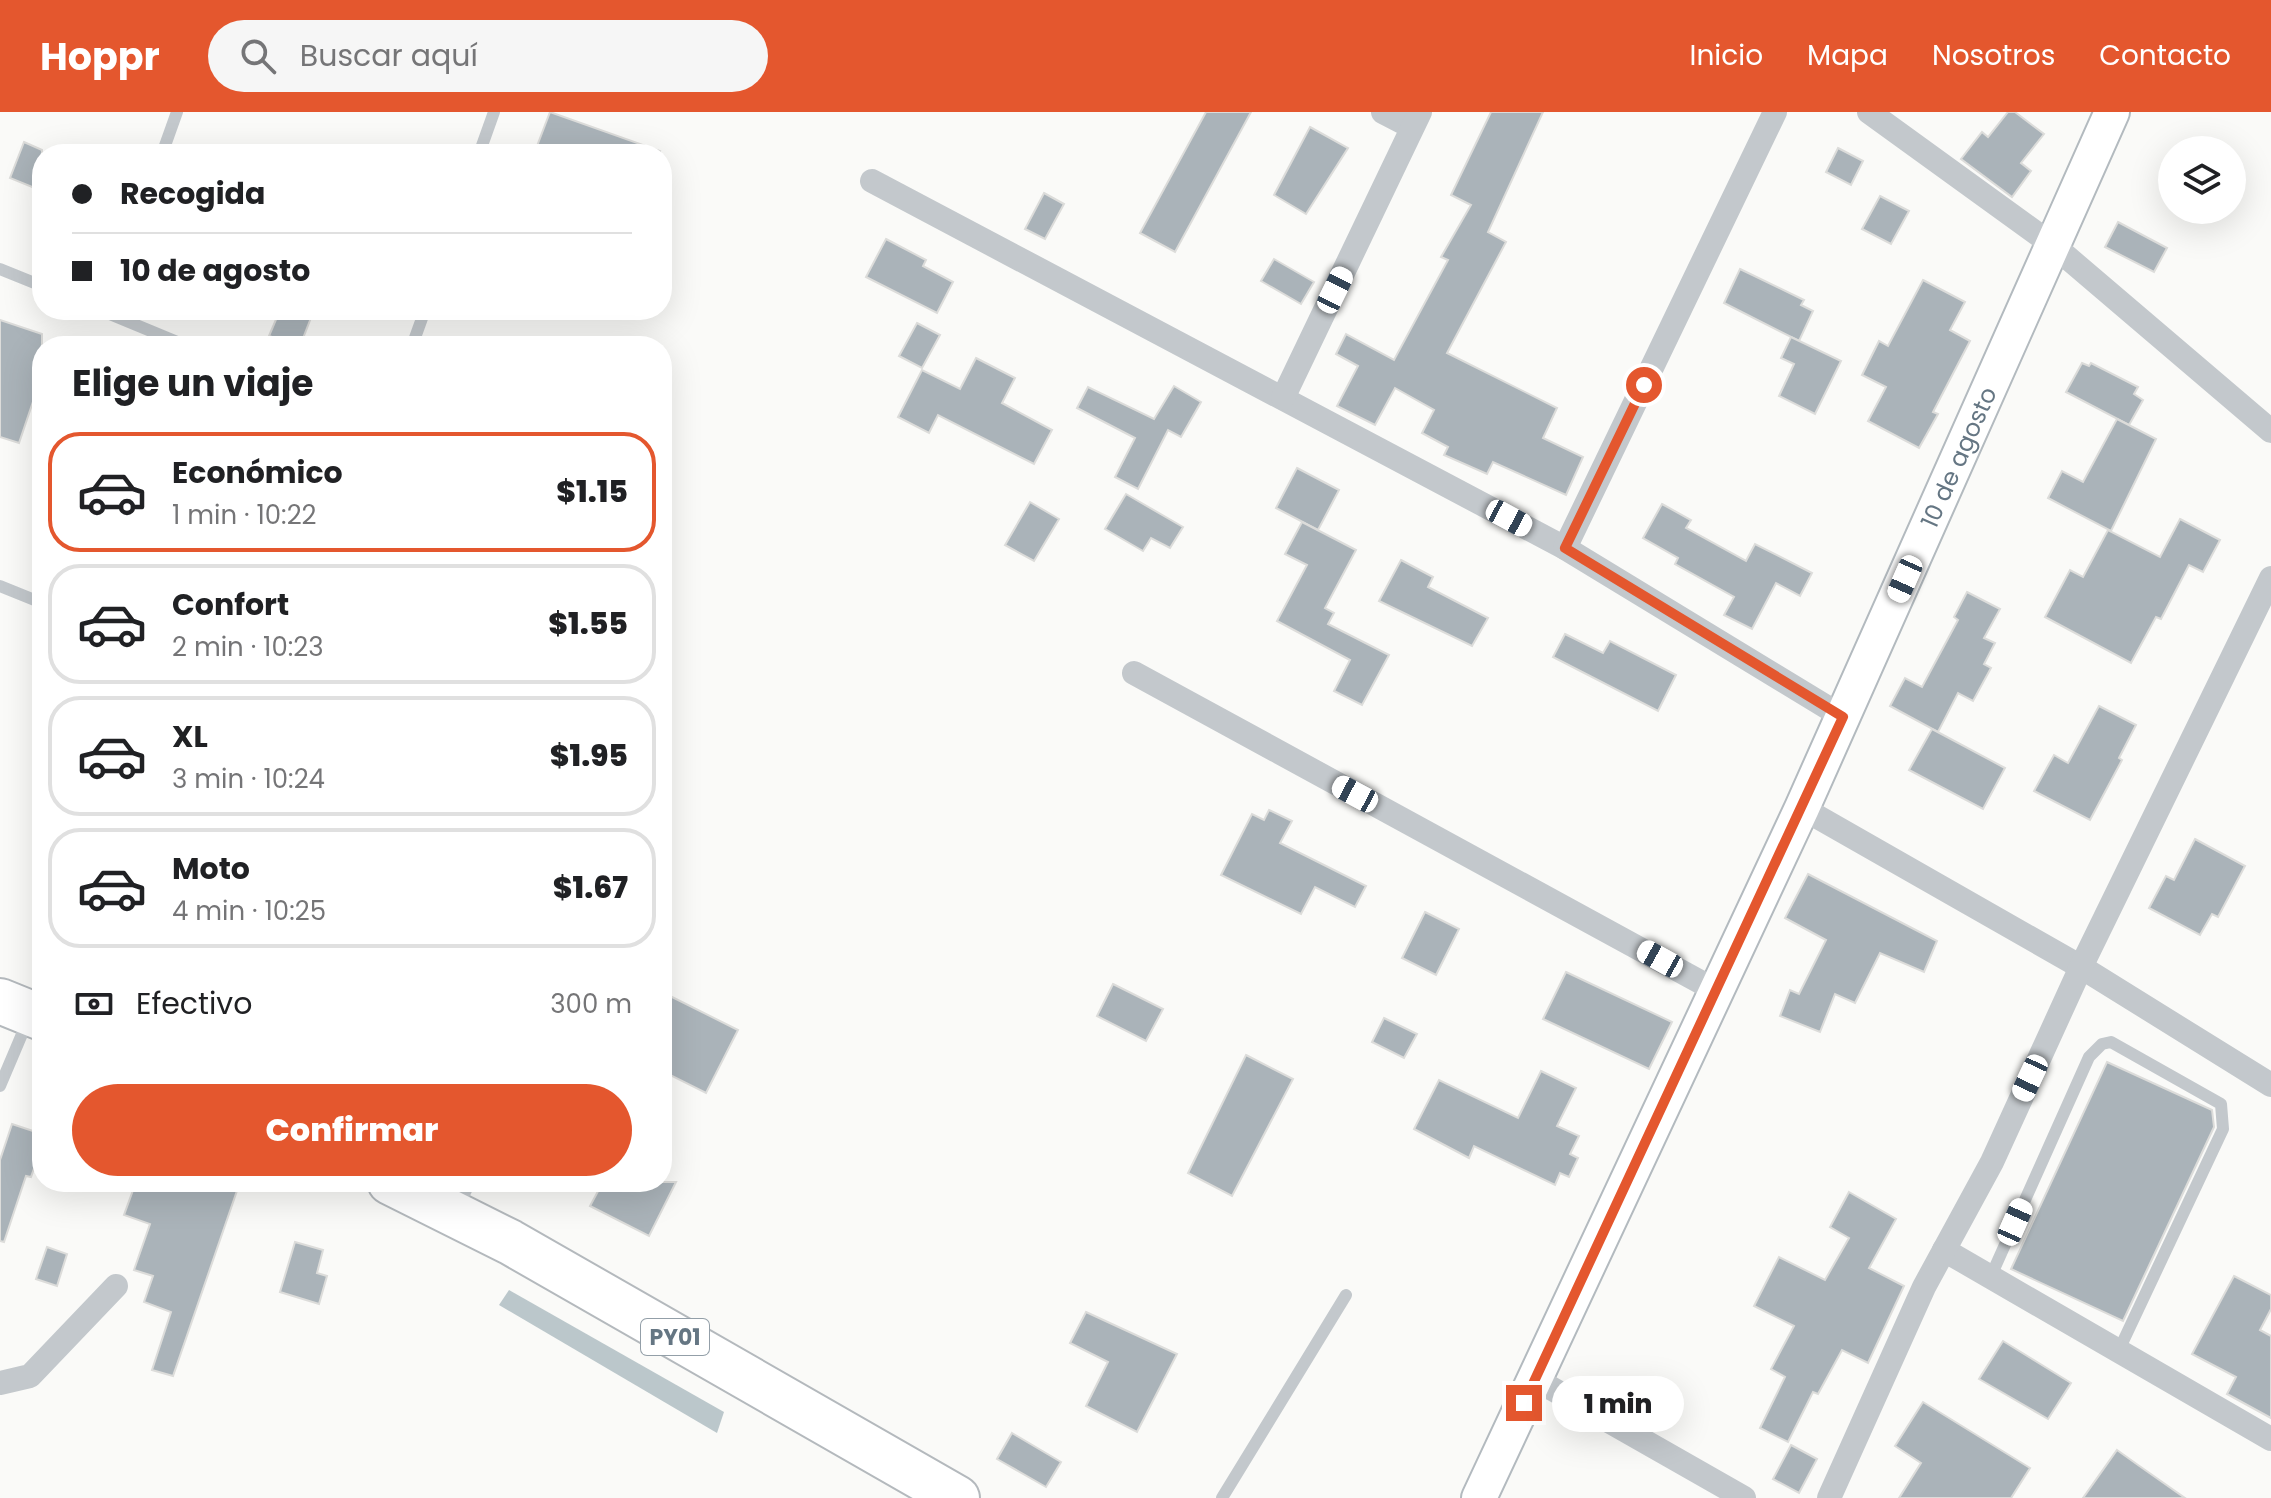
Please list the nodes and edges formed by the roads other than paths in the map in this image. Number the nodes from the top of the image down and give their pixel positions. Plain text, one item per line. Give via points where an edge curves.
1 (177, 112) edge
2 (494, 112) edge
3 (1383, 112) edge
4 (1775, 112) edge
5 (1869, 112) edge
6 (2112, 112) edge
7 (1416, 120) edge
8 (166, 144) edge
9 (483, 144) edge
10 (872, 181) dead end
11 (2054, 246) junction
12 (0, 269) edge
13 (32, 282) edge
14 (125, 320) edge
15 (163, 336) edge
16 (1283, 398) junction
17 (2271, 431) edge
18 (1565, 548) junction
19 (2271, 578) edge
20 (0, 586) edge
21 (32, 599) edge
22 (1134, 673) dead end
23 (1843, 717) junction
24 (1802, 808) junction
25 (2081, 967) junction
26 (1715, 990) junction
27 (24, 1011) edge
28 (2271, 1085) edge
29 (0, 1086) edge
30 (435, 1192) edge
31 (462, 1198) edge
32 (1944, 1250) junction
33 (1991, 1276) junction
34 (116, 1286) dead end
35 (1346, 1295) dead end
36 (2119, 1350) junction
37 (1535, 1379) junction
38 (0, 1383) edge
39 (2271, 1439) edge
40 (957, 1498) edge
41 (1222, 1498) edge
42 (1479, 1498) edge
43 (1744, 1498) edge
44 (1829, 1498) edge

1 - 8 lane
2 - 9 lane
3 - 7 street
4 - 18 street
5 - 11 street
6 - 11 street, 10 de agosto
7 - 16 street
10 - 16 street
11 - 17 street
11 - 23 street, 10 de agosto
12 - 13 lane
14 - 15 lane
16 - 18 street
18 - 23 street
19 - 25 street
20 - 21 lane
22 - 26 street
23 - 24 street, 10 de agosto
24 - 25 street
24 - 26 street, 10 de agosto
25 - 28 street
25 - 32 street via 1992,1162
26 - 37 street, 10 de agosto
27 - 29 lane
30 - 31 highway, PY01
31 - 40 highway, PY01 via 510,1242
32 - 33 street
32 - 44 street
33 - 36 street
33 - 36 lane via 2089,1057 2102,1044 2111,1042 2221,1104 2223,1129
34 - 38 street via 30,1376
35 - 41 lane
36 - 39 street
37 - 42 street, 10 de agosto
37 - 43 street

